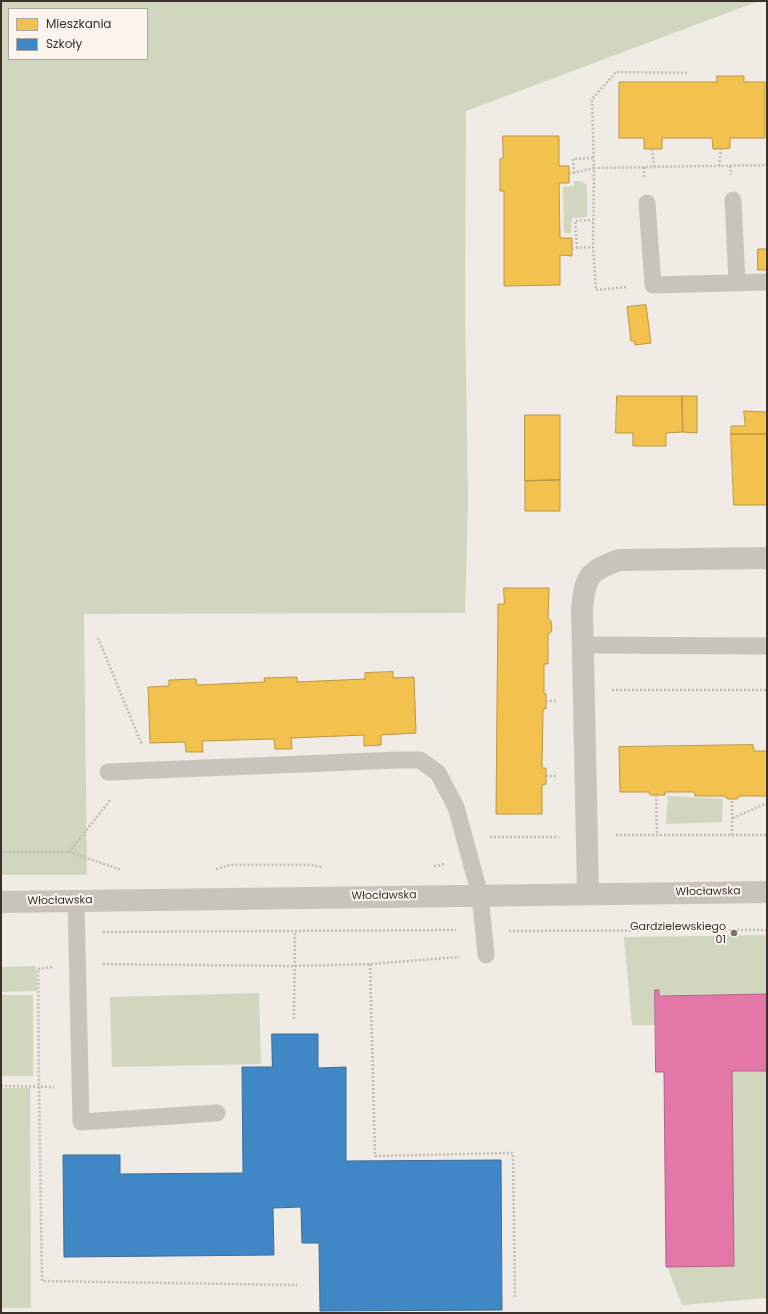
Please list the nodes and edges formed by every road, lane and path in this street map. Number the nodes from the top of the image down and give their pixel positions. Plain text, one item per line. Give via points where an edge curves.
1 (689, 73) dead end
2 (652, 149) dead end
3 (722, 149) dead end
4 (593, 158) junction
5 (654, 166) dead end
6 (719, 166) dead end
7 (574, 173) junction
8 (569, 174) dead end
9 (733, 200) dead end
10 (647, 203) dead end
11 (593, 220) dead end
12 (593, 247) dead end
13 (572, 248) dead end
14 (577, 248) junction
15 (737, 282) junction
16 (767, 282) edge
17 (767, 558) edge
18 (98, 638) dead end
19 (583, 645) junction
20 (767, 646) edge
21 (584, 690) junction
22 (767, 690) edge
23 (152, 770) junction
24 (134, 771) junction
25 (108, 772) dead end
26 (546, 776) dead end
27 (561, 776) dead end
28 (656, 795) dead end
29 (732, 799) dead end
30 (767, 803) edge
31 (733, 818) junction
32 (586, 835) junction
33 (657, 835) junction
34 (732, 835) junction
35 (767, 835) edge
36 (464, 836) junction
37 (559, 837) junction
38 (560, 844) dead end
39 (1, 852) edge
40 (69, 852) junction
41 (452, 863) dead end
42 (429, 866) dead end
43 (326, 868) dead end
44 (215, 869) dead end
45 (128, 872) dead end
46 (767, 892) edge
47 (533, 894) junction
48 (588, 894) junction
49 (480, 895) junction
50 (164, 900) junction
51 (76, 901) junction
52 (1, 902) edge
53 (484, 930) junction
54 (767, 930) edge
55 (532, 931) junction
56 (76, 932) junction
57 (170, 932) junction
58 (295, 932) junction
59 (486, 955) dead end
60 (370, 964) dead end
61 (294, 1019) dead end
62 (1, 1086) edge
63 (79, 1088) junction
64 (217, 1113) dead end
65 (515, 1298) dead end

1 - 4 path via 616,72 592,99
2 - 5 path
3 - 6 path
4 - 7 path via 594,168
4 - 7 path via 573,159
7 - 8 path
9 - 15 lane
10 - 15 lane via 653,285
11 - 14 path via 575,221
12 - 14 path
13 - 14 path
15 - 16 lane
17 - 19 street via 619,560 606,565 590,575 585,587 582,608
18 - 23 path
19 - 20 lane
19 - 21 street
21 - 22 path
21 - 32 street
23 - 24 lane
23 - 36 lane via 420,760 438,773 456,808
24 - 25 lane
24 - 40 path
26 - 27 path
28 - 33 path
29 - 31 path
30 - 31 path
31 - 34 path
32 - 33 path
32 - 37 path
32 - 48 street
33 - 34 path
34 - 35 path
36 - 37 path
36 - 49 lane
37 - 38 path
39 - 40 path
40 - 45 path
41 - 42 path
43 - 44 path via 311,865 230,865
46 - 48 street, Włocławska
47 - 48 street, Włocławska
47 - 49 street, Włocławska
47 - 55 path
49 - 50 street, Włocławska
49 - 53 lane
50 - 51 street, Włocławska
50 - 57 path
51 - 52 street, Włocławska
51 - 56 lane
53 - 55 path
53 - 58 path
53 - 59 lane
54 - 55 path
56 - 57 path
56 - 63 lane
57 - 58 path
58 - 61 path
60 - 65 path via 375,1156 513,1153
62 - 63 path
63 - 64 lane via 80,1122

